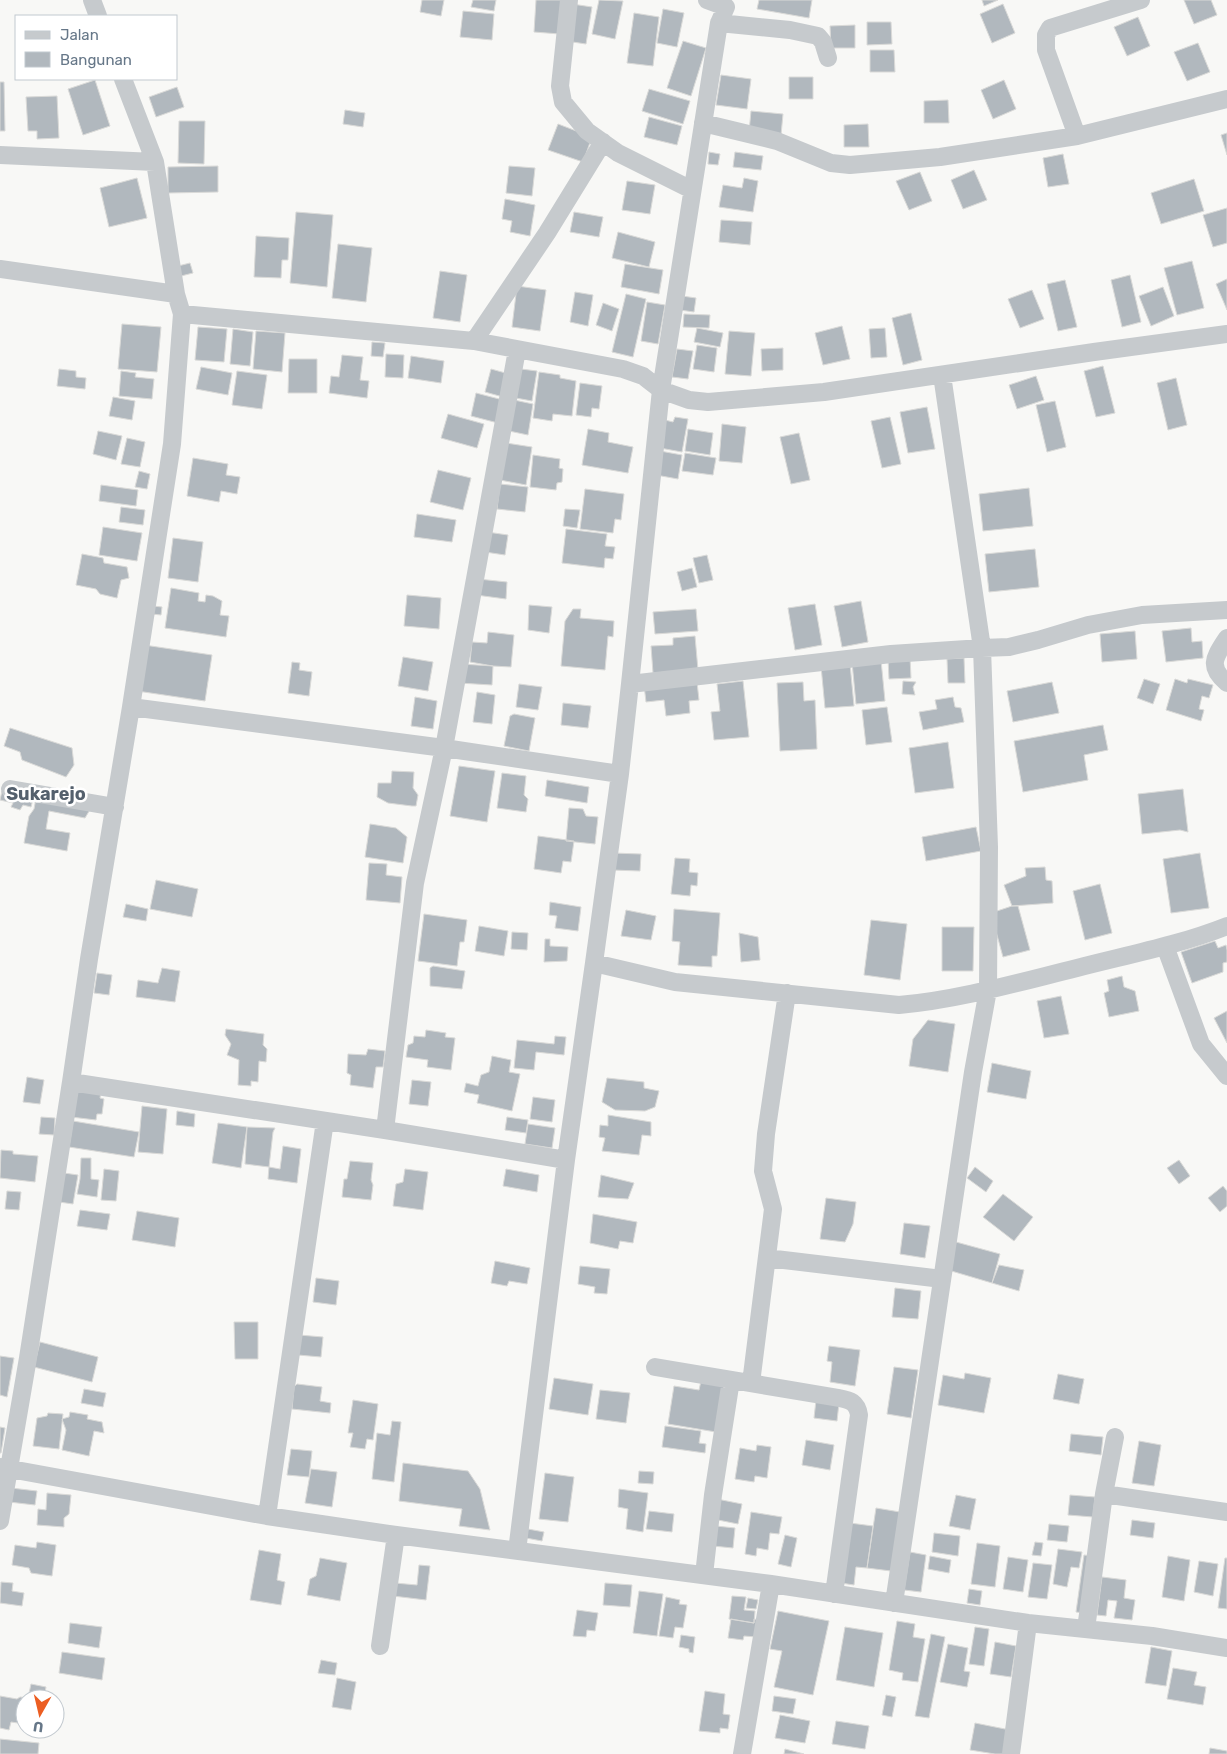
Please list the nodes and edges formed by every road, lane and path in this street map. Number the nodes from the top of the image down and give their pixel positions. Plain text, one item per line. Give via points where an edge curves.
1 (92, 0) edge
2 (569, 0) edge
3 (1141, 0) edge
4 (720, 3) edge
5 (98, 15) edge
6 (719, 23) junction
7 (828, 58) dead end
8 (123, 80) edge
9 (1227, 99) edge
10 (703, 123) junction
11 (1077, 136) junction
12 (603, 142) junction
13 (0, 155) edge
14 (155, 162) junction
15 (692, 190) junction
16 (0, 270) edge
17 (176, 294) junction
18 (182, 314) junction
19 (1227, 334) edge
20 (479, 342) junction
21 (514, 349) junction
22 (942, 375) junction
23 (661, 390) junction
24 (1227, 610) edge
25 (1227, 638) edge
26 (982, 648) junction
27 (1227, 682) edge
28 (630, 684) junction
29 (131, 706) junction
30 (444, 748) junction
31 (620, 774) junction
32 (10, 789) dead end
33 (115, 807) junction
34 (1227, 926) edge
35 (1166, 946) junction
36 (594, 963) junction
37 (988, 990) junction
38 (787, 993) junction
39 (1227, 1076) edge
40 (71, 1082) junction
41 (325, 1121) junction
42 (385, 1130) junction
43 (566, 1160) junction
44 (767, 1258) junction
45 (942, 1279) junction
46 (655, 1367) dead end
47 (731, 1380) junction
48 (751, 1383) junction
49 (1115, 1437) dead end
50 (5, 1468) edge
51 (1104, 1494) junction
52 (1227, 1512) edge
53 (267, 1516) junction
54 (0, 1521) edge
55 (396, 1535) junction
56 (517, 1551) junction
57 (704, 1575) junction
58 (771, 1584) junction
59 (834, 1594) junction
60 (894, 1603) junction
61 (1028, 1623) junction
62 (1086, 1629) junction
63 (380, 1646) dead end
64 (1227, 1648) edge
65 (742, 1754) edge
66 (1011, 1754) edge

1 - 5 street
2 - 12 street via 561,94 563,102 587,131
3 - 11 street via 1050,28 1046,35 1046,50
4 - 6 street
6 - 7 street via 818,36
6 - 10 street
8 - 14 street
9 - 11 street
10 - 11 street via 776,141 831,163 850,165 940,157
10 - 15 street
12 - 15 street via 618,153
12 - 20 street
13 - 14 street
14 - 17 street
15 - 23 street
16 - 17 street
17 - 18 street
18 - 20 street
18 - 29 street via 172,444
19 - 22 street
20 - 21 street
21 - 23 street via 623,369 643,376
21 - 30 street
22 - 23 street via 824,392 708,402 690,400
22 - 26 street
23 - 28 street
24 - 26 street via 1142,615 1088,625 1009,647
25 - 27 street via 1216,655 1214,665 1218,675
26 - 28 street via 882,655
26 - 37 street via 989,847
28 - 31 street
29 - 30 street
29 - 33 street
30 - 31 street
30 - 42 street via 415,883
31 - 36 street
32 - 33 street
33 - 40 street
34 - 35 street
35 - 37 street
35 - 39 street via 1201,1044
36 - 38 street via 675,982
36 - 43 street
37 - 38 street via 899,1005
37 - 45 street
38 - 44 street via 763,1172 773,1209
40 - 41 street
40 - 50 street
41 - 42 street
41 - 53 street
42 - 43 street
43 - 56 street
44 - 45 street
44 - 48 street
45 - 60 street
46 - 47 street
47 - 48 street
47 - 57 street
48 - 59 street via 849,1400 858,1409
49 - 51 street
50 - 53 street
50 - 54 street
51 - 52 street
51 - 62 street
53 - 55 street
55 - 56 street
55 - 63 street
56 - 57 street
57 - 58 street
58 - 59 street
58 - 65 street
59 - 60 street
60 - 61 street
61 - 62 street
61 - 66 street
62 - 64 street

